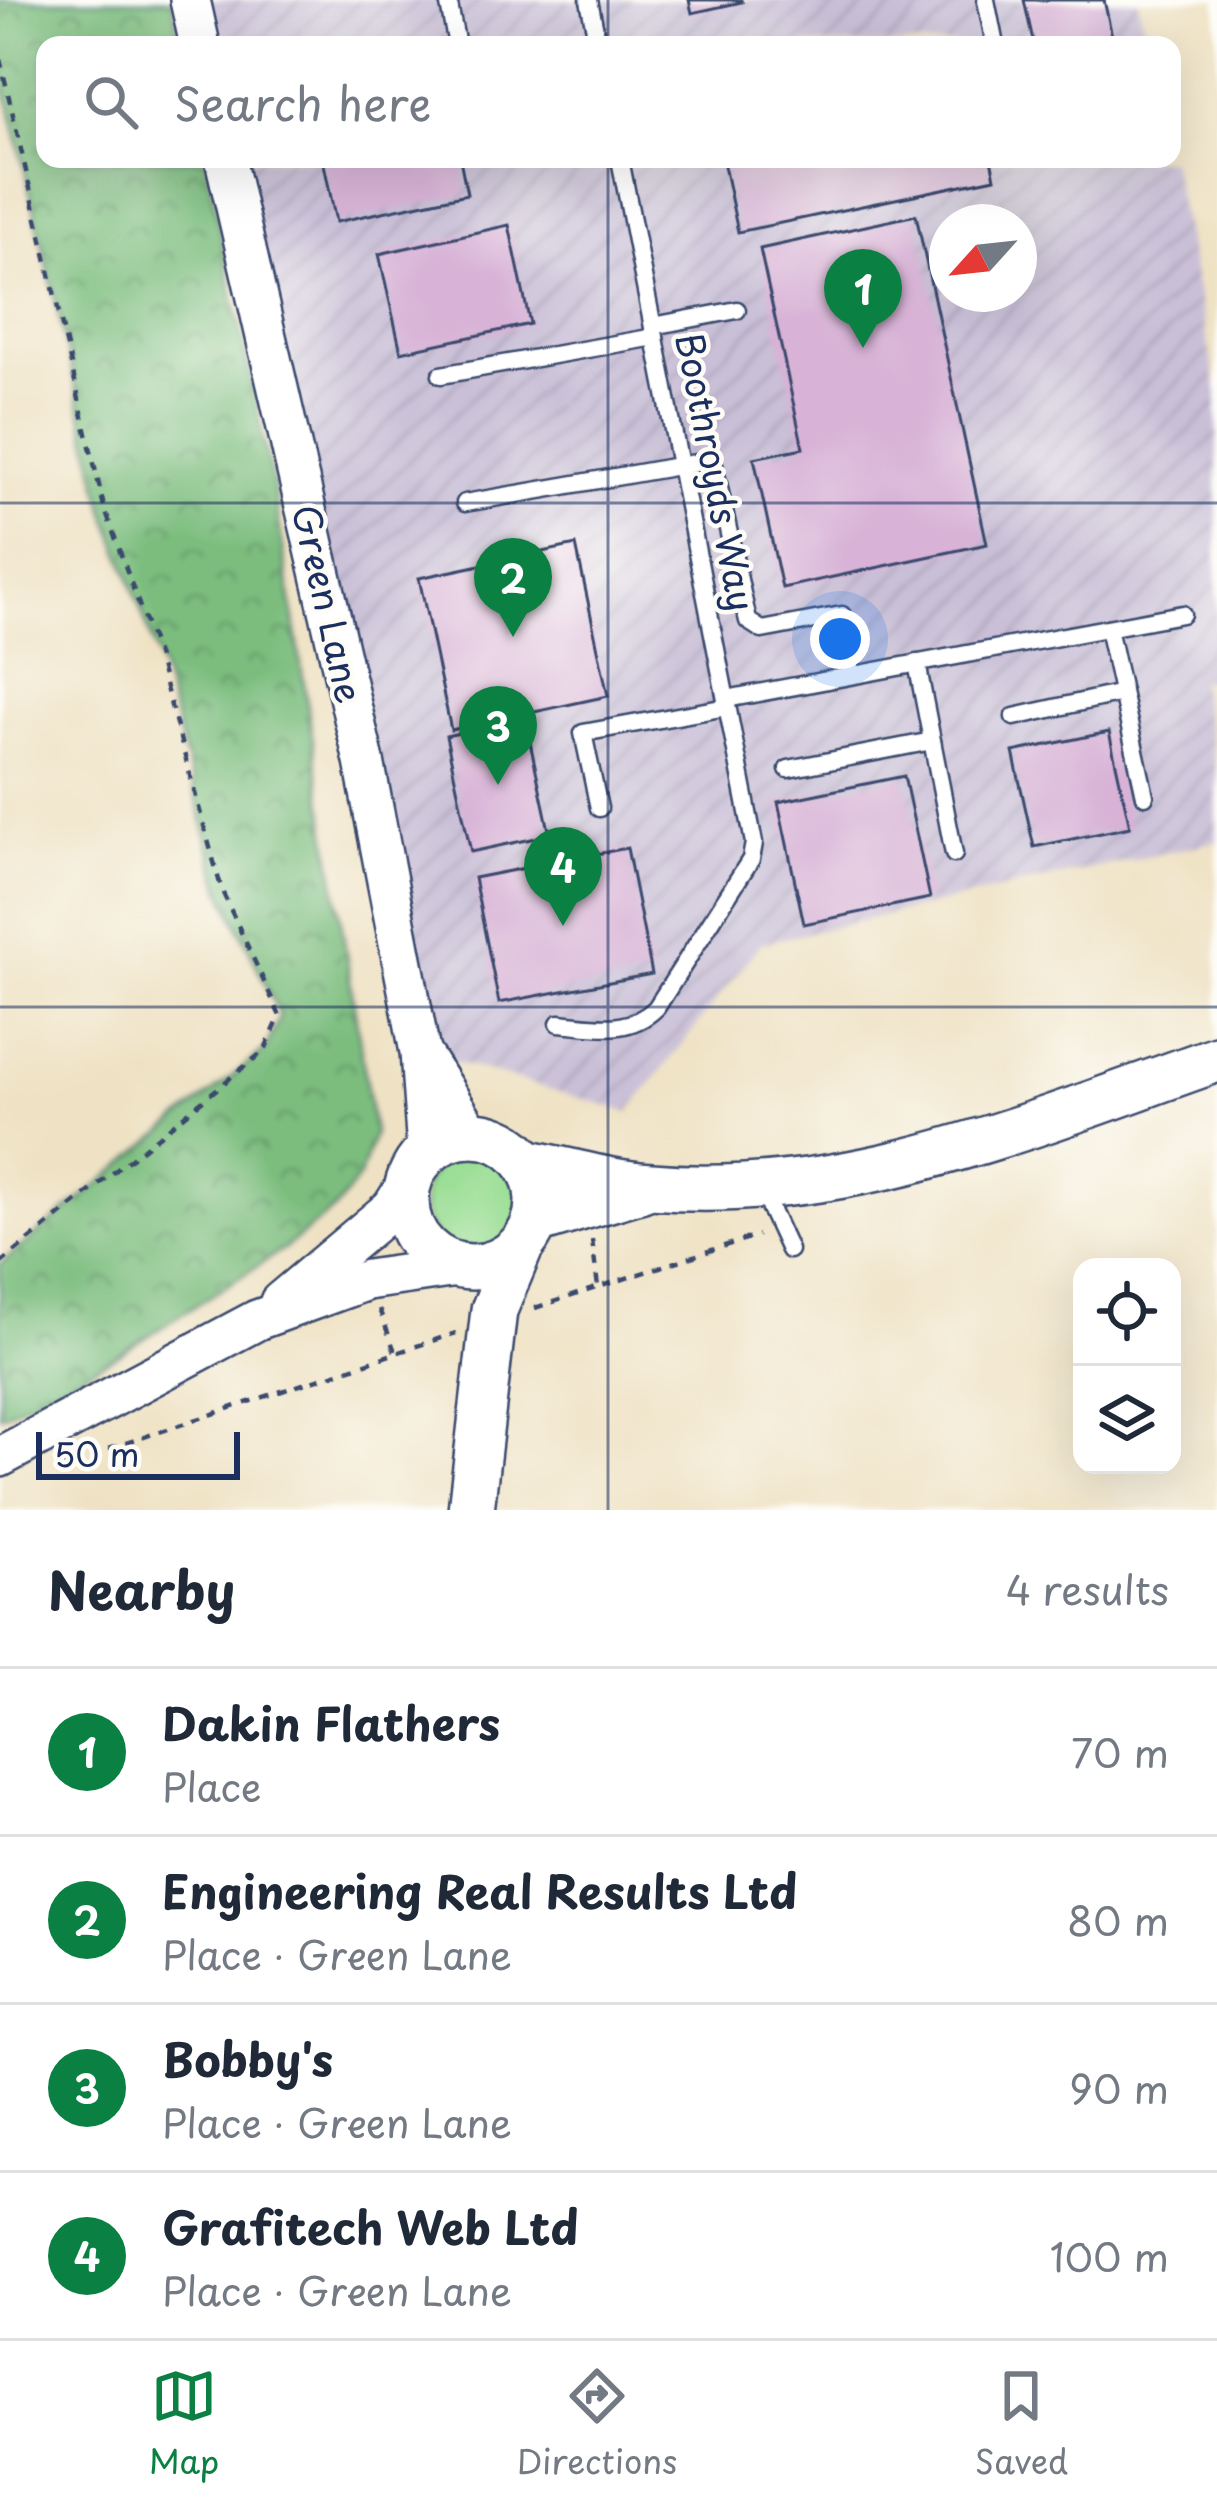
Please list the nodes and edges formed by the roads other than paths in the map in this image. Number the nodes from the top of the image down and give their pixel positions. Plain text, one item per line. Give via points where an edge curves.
1 (448, 0) edge
2 (589, 0) edge
3 (986, 0) edge
4 (196, 1) edge
5 (199, 36) edge
6 (455, 36) edge
7 (596, 36) edge
8 (993, 36) edge
9 (227, 168) edge
10 (622, 168) edge
11 (736, 310) dead end
12 (654, 331) junction
13 (441, 375) dead end
14 (680, 464) junction
15 (465, 503) dead end
16 (1182, 614) dead end
17 (1108, 628) junction
18 (916, 663) junction
19 (852, 675) junction
20 (1122, 693) junction
21 (727, 703) junction
22 (1014, 716) dead end
23 (932, 741) junction
24 (788, 769) dead end
25 (1145, 796) dead end
26 (598, 808) dead end
27 (954, 854) dead end
28 (559, 1023) dead end
29 (420, 1052) junction
30 (1217, 1060) edge
31 (472, 1135) junction
32 (525, 1162) junction
33 (417, 1169) junction
34 (650, 1186) junction
35 (760, 1186) junction
36 (527, 1235) junction
37 (789, 1250) dead end
38 (458, 1267) junction
39 (257, 1320) junction
40 (491, 1334) junction
41 (0, 1457) edge
42 (471, 1510) edge

1 - 6 lane
2 - 7 lane
3 - 8 lane
4 - 5 street
9 - 29 street, Green Lane via 364,761
10 - 12 lane, Boothroyds Way
11 - 12 lane
12 - 13 lane
12 - 14 lane, Boothroyds Way
14 - 15 lane
14 - 19 lane via 713,460 748,621 762,630 842,615
14 - 21 lane, Boothroyds Way
16 - 17 lane
17 - 18 lane
17 - 20 lane
18 - 19 lane
18 - 23 lane
19 - 21 lane
20 - 22 lane
20 - 25 lane
21 - 26 lane via 583,733
21 - 28 lane, Boothroyds Way via 751,859 643,1021 625,1028
23 - 24 lane
23 - 27 lane
29 - 31 street, Green Lane
29 - 33 street, Green Lane
30 - 35 main road via 963,1148
31 - 32 main road via 495,1138
31 - 33 main road via 447,1139
32 - 34 main road
32 - 36 main road via 536,1183
33 - 38 main road via 406,1214 414,1236
33 - 39 street via 392,1208
34 - 35 main road
34 - 36 main road
35 - 37 lane
36 - 38 main road via 500,1263
36 - 40 main road via 499,1293
38 - 39 street via 367,1280
38 - 40 main road
39 - 41 street
40 - 42 main road

